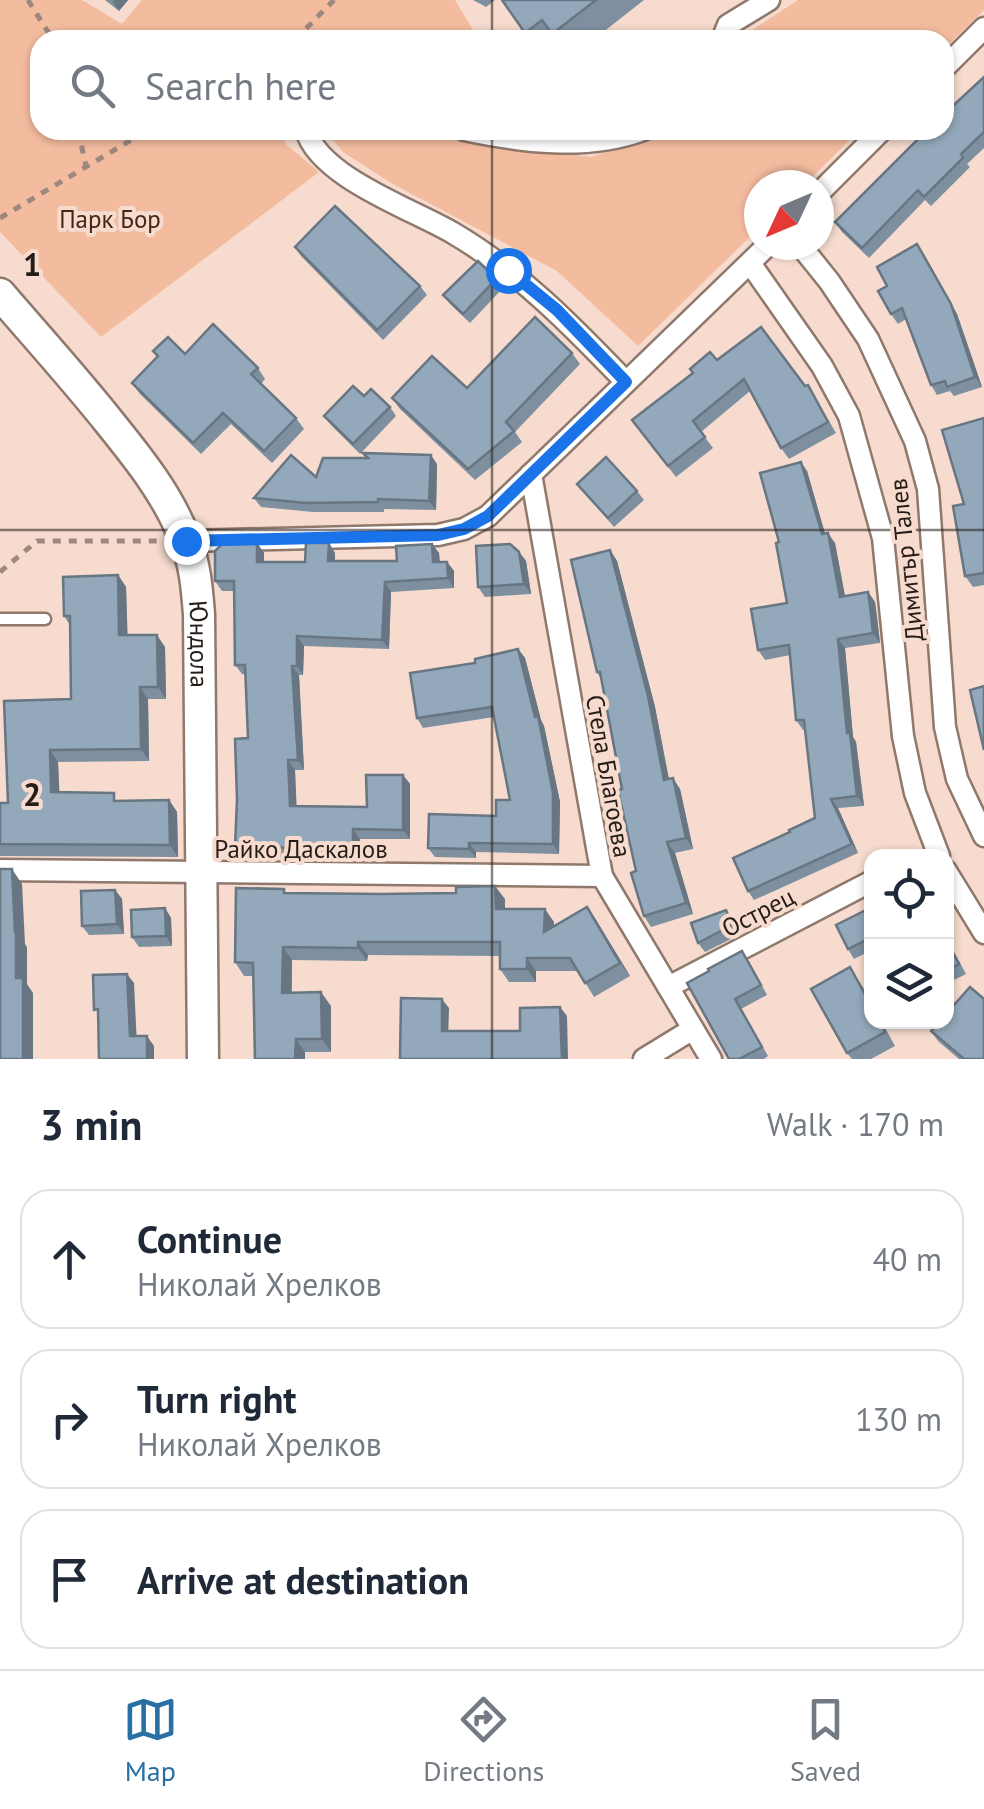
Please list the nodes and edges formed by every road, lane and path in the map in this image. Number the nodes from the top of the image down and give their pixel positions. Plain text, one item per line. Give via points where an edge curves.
1 (28, 0) edge
2 (334, 0) edge
3 (769, 0) edge
4 (984, 28) edge
5 (47, 30) edge
6 (305, 30) edge
7 (726, 30) edge
8 (954, 58) edge
9 (80, 140) edge
10 (131, 140) edge
11 (310, 140) edge
12 (526, 140) edge
13 (597, 140) edge
14 (872, 140) edge
15 (86, 166) junction
16 (834, 179) edge
17 (0, 218) edge
18 (753, 260) edge
19 (812, 260) edge
20 (750, 263) junction
21 (0, 294) edge
22 (626, 382) junction
23 (531, 474) junction
24 (186, 541) junction
25 (0, 572) edge
26 (0, 620) edge
27 (45, 620) dead end
28 (983, 831) edge
29 (930, 849) edge
30 (0, 870) edge
31 (202, 873) junction
32 (602, 876) junction
33 (954, 884) edge
34 (864, 885) edge
35 (984, 932) edge
36 (668, 987) junction
37 (693, 1029) junction
38 (203, 1059) edge
39 (644, 1059) edge
40 (711, 1059) edge

1 - 5 path
2 - 6 path
3 - 7 street
4 - 8 street
9 - 15 path
10 - 15 path
11 - 22 street via 339,172 508,270
12 - 13 street
14 - 16 street
15 - 17 path
18 - 20 street
19 - 28 street, Димитър Талев via 868,338 915,441 928,489 946,727 957,779
20 - 22 street
20 - 29 street via 849,416 883,538 904,736
21 - 24 main road, Юндола via 136,456
22 - 23 street
23 - 24 street via 488,516 438,535
23 - 32 street, Стела Благоева
24 - 25 path via 38,541
24 - 31 main road, Юндола via 198,614
26 - 27 lane
30 - 31 street, Райко Даскалов
31 - 32 street, Райко Даскалов
31 - 38 main road, Юндола
32 - 36 street, Стела Благоева
33 - 35 street
34 - 36 street, Острец
36 - 37 street, Стела Благоева
37 - 39 street
37 - 40 street, Стела Благоева

